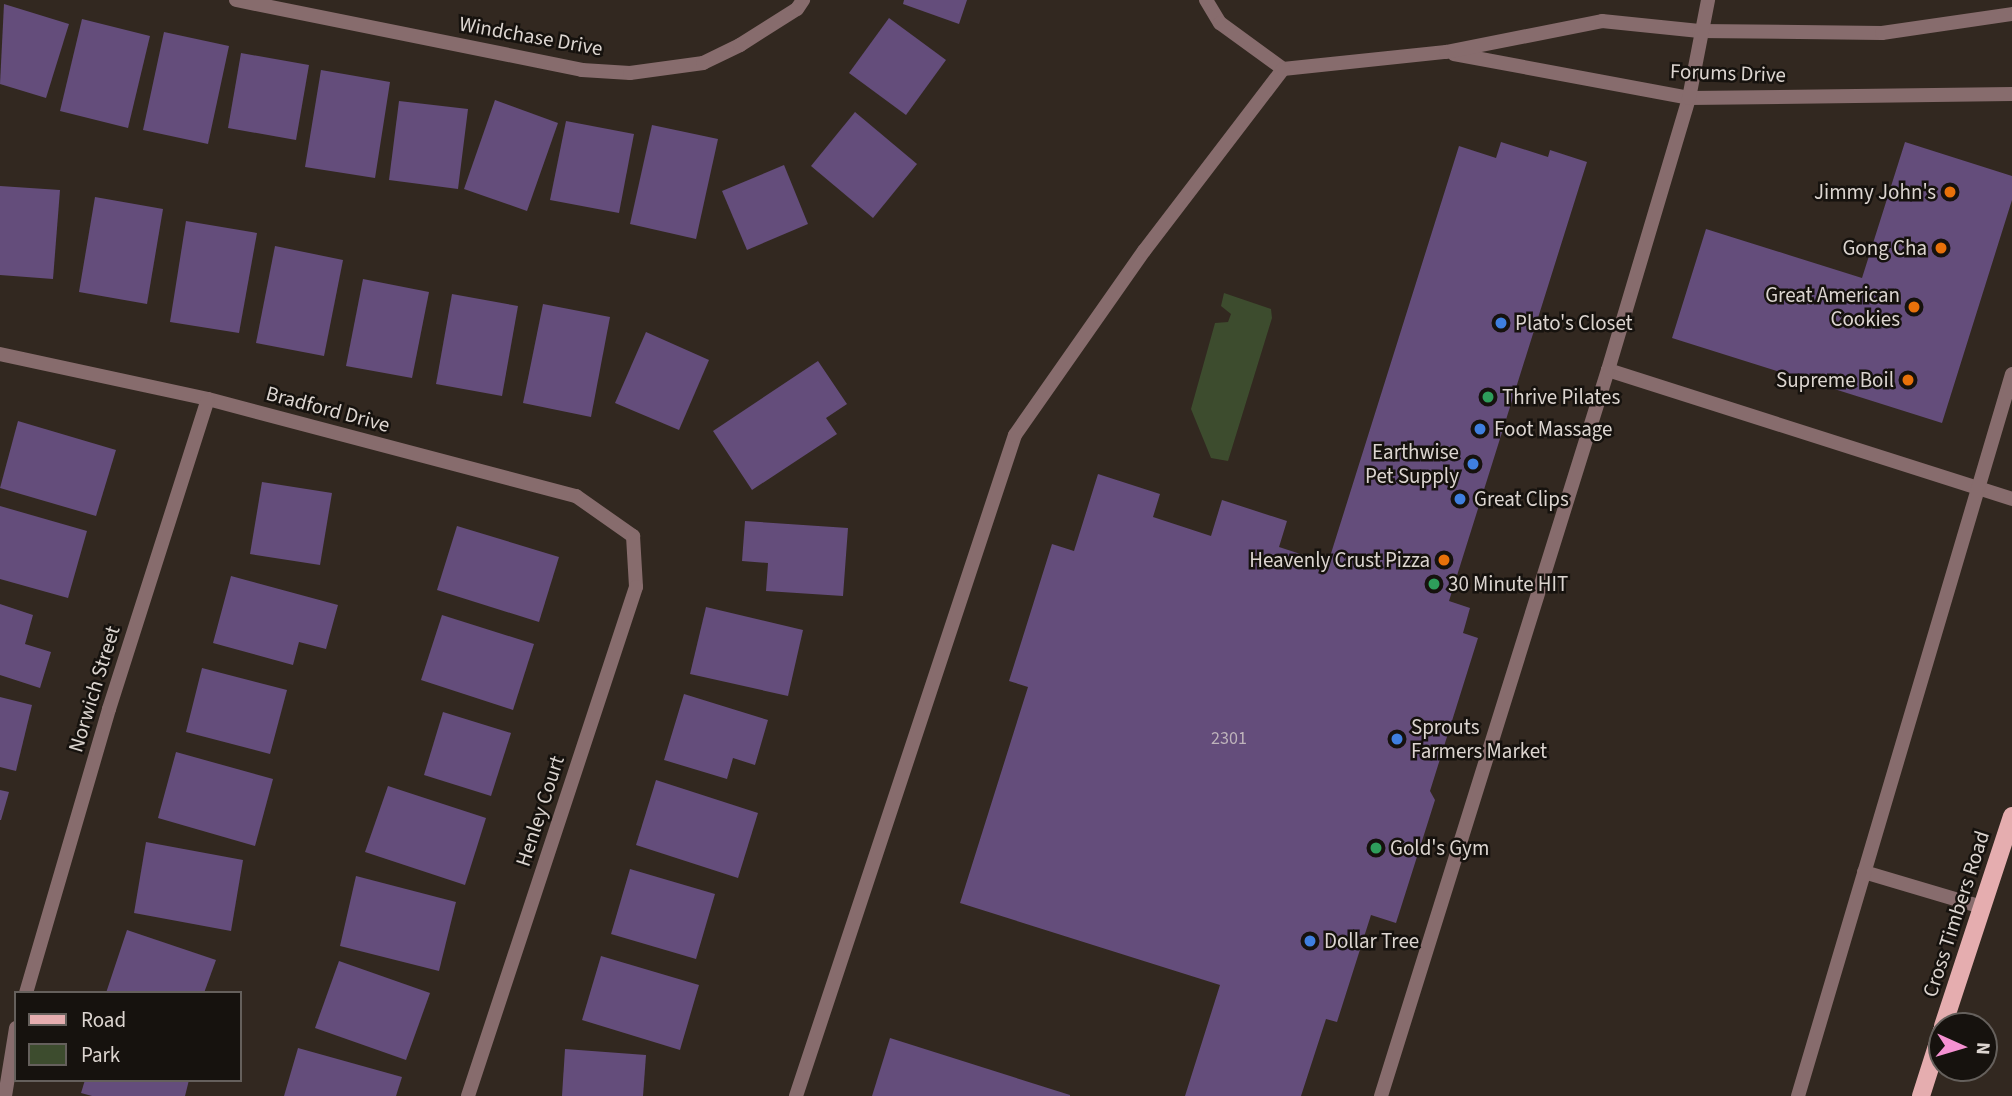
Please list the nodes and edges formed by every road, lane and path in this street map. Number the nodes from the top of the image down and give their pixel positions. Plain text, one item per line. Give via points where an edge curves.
1 (236, 0) edge
2 (803, 0) edge
3 (1206, 0) edge
4 (1708, 0) edge
5 (2012, 14) edge
6 (1699, 31) junction
7 (1446, 52) junction
8 (1283, 69) junction
9 (2012, 94) edge
10 (1689, 97) junction
11 (0, 354) edge
12 (1608, 370) junction
13 (2012, 374) edge
14 (208, 398) junction
15 (1978, 489) junction
16 (2012, 499) edge
17 (633, 536) joint
18 (2012, 816) edge
19 (1864, 872) junction
20 (1982, 907) junction
21 (27, 991) edge
22 (1948, 1012) edge
23 (14, 1040) edge
24 (1928, 1074) edge
25 (5, 1096) edge
26 (468, 1096) edge
27 (796, 1096) edge
28 (1381, 1096) edge
29 (1798, 1096) edge
30 (1921, 1096) edge

1 - 2 street, Windchase Drive via 582,70 630,73 703,63 740,46 797,9
3 - 8 street via 1220,23
4 - 6 street
5 - 6 street, Forums Drive via 1882,33
6 - 7 street, Forums Drive via 1602,21
6 - 10 street
7 - 8 street, Forums Drive
7 - 10 street, Forums Drive
8 - 27 street via 1144,251 1015,435
9 - 10 street, Forums Drive
10 - 12 street
11 - 14 street, Bradford Drive
12 - 15 street
12 - 28 street
13 - 15 street
14 - 17 street, Bradford Drive via 576,496
14 - 21 street, Norwich Street via 109,709
15 - 16 street
15 - 19 street
17 - 26 street, Henley Court via 636,587
18 - 20 main road, Cross Timbers Road
19 - 20 street
19 - 29 street
20 - 22 main road, Cross Timbers Road
23 - 25 street
24 - 30 main road, Cross Timbers Road

